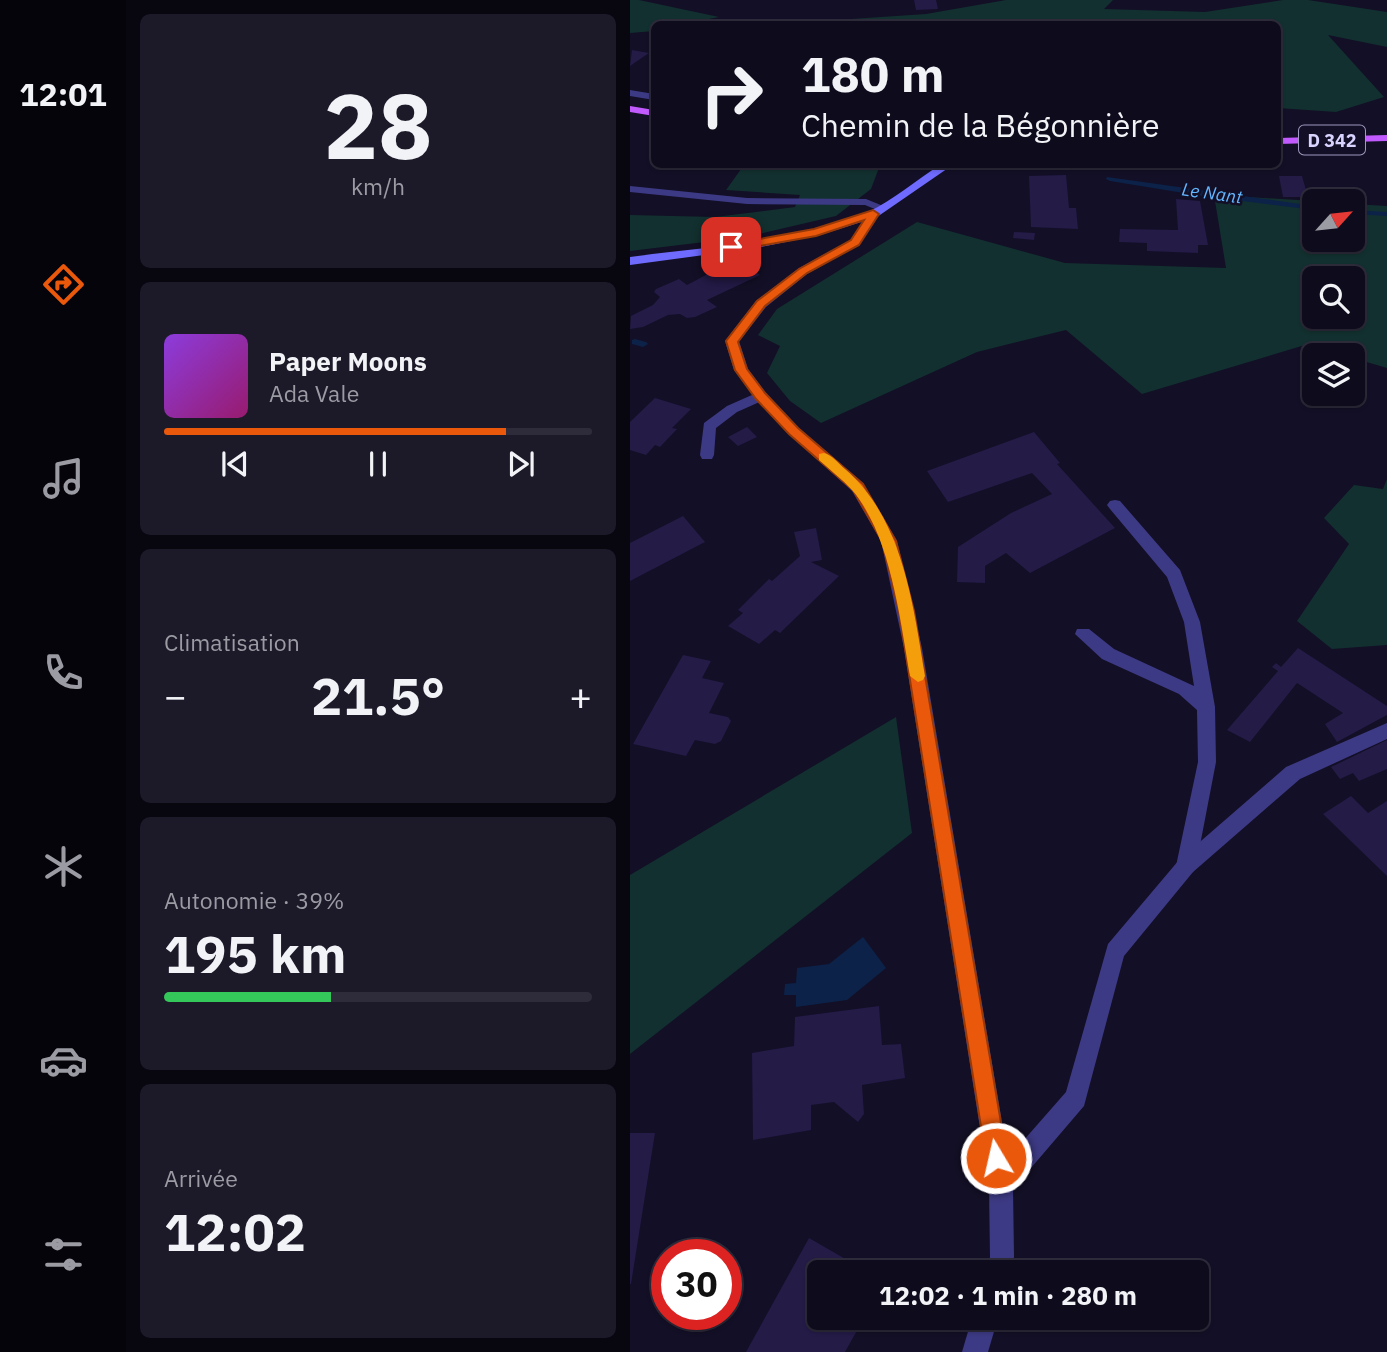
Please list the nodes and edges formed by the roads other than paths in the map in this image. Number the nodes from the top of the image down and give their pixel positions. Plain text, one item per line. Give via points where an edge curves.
1 (630, 93) edge
2 (651, 96) edge
3 (630, 109) edge
4 (651, 112) edge
5 (1387, 138) edge
6 (1281, 141) edge
7 (943, 168) edge
8 (630, 189) edge
9 (878, 211) junction
10 (630, 261) edge
11 (761, 396) junction
12 (707, 455) dead end
13 (1115, 505) dead end
14 (1083, 634) dead end
15 (1206, 707) junction
16 (1387, 731) edge
17 (1186, 866) junction
18 (1001, 1185) junction
19 (1001, 1260) edge
20 (981, 1330) edge
21 (975, 1352) edge

1 - 2 street
3 - 4 main road
5 - 6 main road, D 342
7 - 9 street
8 - 9 street via 747,201 866,202
9 - 10 street via 816,232
9 - 11 street via 855,243 803,271 761,304 732,341 741,370
11 - 12 street via 709,426
11 - 18 street via 858,487 889,541 907,611
13 - 15 street via 1174,574 1192,622
14 - 15 street via 1108,654 1185,689
15 - 17 street via 1207,762
16 - 17 street via 1293,773
17 - 18 street via 1115,951 1076,1098
18 - 19 street
20 - 21 street

